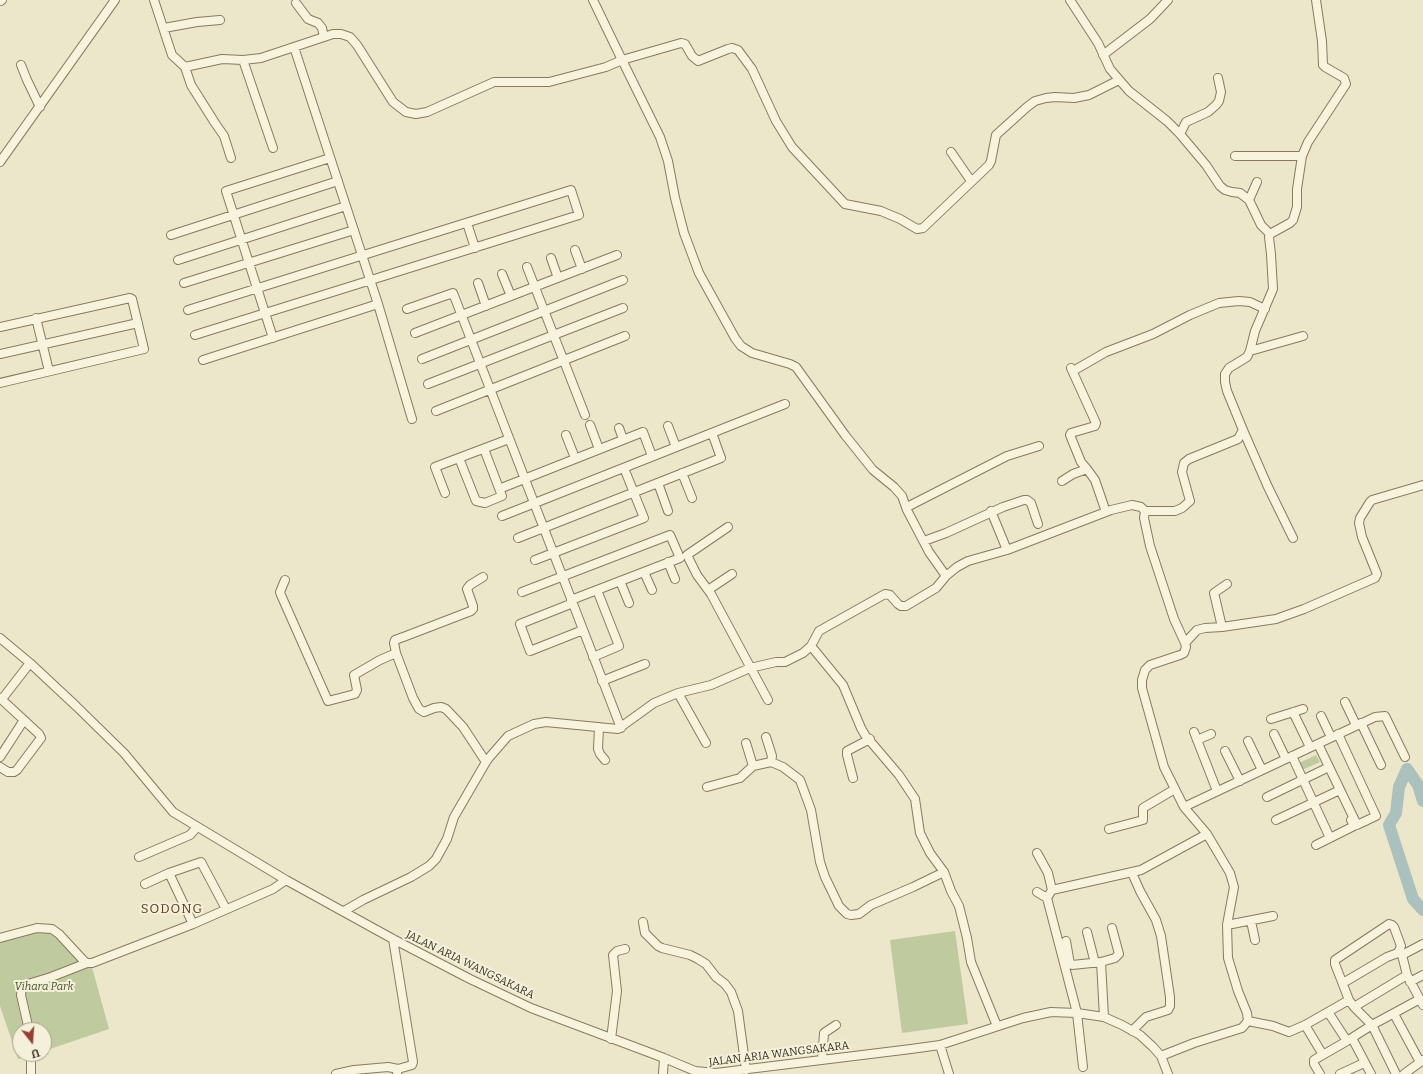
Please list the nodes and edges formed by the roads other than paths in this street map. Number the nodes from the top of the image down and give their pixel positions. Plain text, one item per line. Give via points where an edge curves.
1 (115, 0) edge
2 (154, 0) edge
3 (593, 0) edge
4 (1070, 0) edge
5 (1168, 0) edge
6 (1316, 0) edge
7 (296, 3) dead end
8 (220, 20) dead end
9 (164, 28) junction
10 (324, 37) junction
11 (294, 47) junction
12 (1103, 55) junction
13 (243, 60) junction
14 (622, 60) junction
15 (21, 65) dead end
16 (185, 68) junction
17 (1218, 78) dead end
18 (1120, 80) junction
19 (40, 107) junction
20 (1180, 134) junction
21 (273, 148) dead end
22 (951, 152) dead end
23 (1235, 156) dead end
24 (1302, 156) junction
25 (232, 158) dead end
26 (330, 158) junction
27 (0, 162) edge
28 (338, 181) junction
29 (971, 181) junction
30 (1257, 182) dead end
31 (1249, 200) junction
32 (346, 206) junction
33 (234, 215) junction
34 (467, 223) junction
35 (354, 230) junction
36 (1270, 234) junction
37 (171, 236) dead end
38 (242, 239) junction
39 (475, 248) junction
40 (575, 250) dead end
41 (617, 255) dead end
42 (362, 256) junction
43 (551, 258) dead end
44 (178, 260) dead end
45 (249, 262) junction
46 (527, 267) dead end
47 (582, 268) junction
48 (502, 274) dead end
49 (558, 278) junction
50 (370, 280) junction
51 (623, 280) dead end
52 (184, 283) dead end
53 (478, 283) dead end
54 (535, 287) junction
55 (257, 288) junction
56 (511, 296) junction
57 (378, 304) junction
58 (486, 306) junction
59 (623, 308) dead end
60 (1265, 309) junction
61 (188, 310) dead end
62 (407, 310) dead end
63 (544, 311) junction
64 (265, 313) junction
65 (462, 315) junction
66 (36, 318) junction
67 (138, 323) junction
68 (0, 327) edge
69 (415, 333) dead end
70 (195, 335) dead end
71 (554, 335) junction
72 (625, 336) dead end
73 (1303, 336) dead end
74 (273, 338) junction
75 (471, 340) junction
76 (42, 344) junction
77 (1250, 351) junction
78 (0, 354) edge
79 (422, 359) dead end
80 (203, 360) dead end
81 (564, 360) junction
82 (480, 364) junction
83 (49, 371) junction
84 (0, 383) edge
85 (428, 384) dead end
86 (490, 389) junction
87 (785, 404) dead end
88 (436, 411) dead end
89 (585, 415) dead end
90 (412, 419) dead end
91 (590, 425) dead end
92 (668, 426) dead end
93 (619, 428) dead end
94 (1243, 430) junction
95 (712, 433) junction
96 (566, 435) dead end
97 (509, 439) junction
98 (623, 440) junction
99 (1039, 446) dead end
100 (676, 447) junction
101 (484, 449) junction
102 (599, 449) junction
103 (652, 456) junction
104 (459, 458) junction
105 (575, 458) junction
106 (624, 468) junction
107 (1087, 469) junction
108 (682, 474) junction
109 (524, 479) junction
110 (1062, 481) dead end
111 (658, 483) junction
112 (1423, 485) edge
113 (504, 487) dead end
114 (634, 492) junction
115 (445, 494) dead end
116 (692, 498) dead end
117 (534, 503) junction
118 (907, 507) junction
119 (668, 511) dead end
120 (991, 511) junction
121 (1106, 512) junction
122 (1145, 512) junction
123 (502, 516) dead end
124 (1038, 524) dead end
125 (728, 527) dead end
126 (544, 528) junction
127 (518, 538) dead end
128 (1293, 538) dead end
129 (924, 541) junction
130 (1007, 550) junction
131 (553, 553) junction
132 (535, 560) dead end
133 (668, 562) junction
134 (644, 572) junction
135 (732, 574) dead end
136 (483, 576) dead end
137 (562, 576) junction
138 (946, 576) junction
139 (675, 579) dead end
140 (285, 580) dead end
141 (620, 581) junction
142 (1227, 584) dead end
143 (597, 590) junction
144 (652, 590) dead end
145 (708, 590) junction
146 (522, 592) dead end
147 (572, 602) junction
148 (629, 603) dead end
149 (1222, 627) junction
150 (583, 630) junction
151 (0, 638) edge
152 (1185, 643) junction
153 (811, 646) junction
154 (396, 653) junction
155 (593, 657) junction
156 (30, 663) junction
157 (645, 664) dead end
158 (750, 668) junction
159 (602, 681) junction
160 (678, 693) junction
161 (1, 699) edge
162 (768, 700) dead end
163 (1345, 702) dead end
164 (1303, 708) dead end
165 (1293, 712) junction
166 (1321, 716) dead end
167 (1271, 719) dead end
168 (24, 720) junction
169 (1359, 724) junction
170 (599, 727) junction
171 (621, 728) junction
172 (1194, 732) dead end
173 (1211, 734) dead end
174 (1274, 734) dead end
175 (1334, 736) junction
176 (766, 737) dead end
177 (870, 740) junction
178 (1197, 740) junction
179 (1248, 740) dead end
180 (746, 743) dead end
181 (706, 744) dead end
182 (1314, 745) junction
183 (1225, 751) dead end
184 (0, 757) edge
185 (1289, 757) junction
186 (1405, 757) dead end
187 (605, 760) dead end
188 (486, 762) junction
189 (771, 762) junction
190 (1381, 765) dead end
191 (753, 766) junction
192 (0, 767) edge
193 (1328, 768) junction
194 (1262, 770) junction
195 (853, 778) dead end
196 (1303, 780) junction
197 (1240, 781) junction
198 (707, 787) dead end
199 (1175, 789) junction
200 (1338, 790) junction
201 (1217, 792) junction
202 (1267, 797) dead end
203 (1314, 802) junction
204 (1184, 807) junction
205 (1276, 820) dead end
206 (197, 828) junction
207 (1109, 830) dead end
208 (1207, 834) junction
209 (1330, 838) junction
210 (1316, 845) dead end
211 (1037, 853) dead end
212 (139, 857) dead end
213 (944, 872) junction
214 (169, 873) junction
215 (1132, 873) junction
216 (286, 880) junction
217 (145, 884) dead end
218 (1052, 890) junction
219 (1037, 892) dead end
220 (1047, 898) junction
221 (226, 909) junction
222 (344, 911) junction
223 (1273, 916) dead end
224 (1251, 921) junction
225 (644, 922) dead end
226 (193, 924) junction
227 (1227, 925) junction
228 (1112, 928) dead end
229 (1087, 932) dead end
230 (0, 938) edge
231 (393, 939) junction
232 (1255, 940) dead end
233 (1066, 941) dead end
234 (1423, 944) edge
235 (625, 949) dead end
236 (1400, 954) junction
237 (87, 963) junction
238 (1098, 963) junction
239 (1423, 975) edge
240 (1408, 979) junction
241 (1343, 983) junction
242 (1349, 1000) junction
243 (1422, 1003) edge
244 (1354, 1007) junction
245 (1328, 1012) junction
246 (1077, 1013) junction
247 (1394, 1014) junction
248 (1104, 1017) junction
249 (1248, 1021) junction
250 (27, 1022) edge
251 (836, 1025) dead end
252 (1305, 1025) junction
253 (1372, 1025) junction
254 (997, 1026) junction
255 (1132, 1031) junction
256 (611, 1039) junction
257 (1350, 1040) junction
258 (940, 1044) junction
259 (1324, 1055) junction
260 (1161, 1056) junction
261 (664, 1058) junction
262 (822, 1060) junction
263 (1421, 1061) edge
264 (31, 1062) edge
265 (1364, 1063) junction
266 (1083, 1068) dead end
267 (746, 1070) junction
268 (397, 1071) edge
269 (31, 1074) edge
270 (336, 1074) edge
271 (663, 1074) edge
272 (949, 1074) edge
273 (1168, 1074) edge
274 (1320, 1074) edge
275 (1340, 1074) edge
276 (1371, 1074) edge
277 (1396, 1074) edge
278 (1405, 1074) edge

1 - 19 street
2 - 9 street
3 - 14 street
4 - 12 street
5 - 12 street via 1150,18
6 - 24 street via 1323,65 1344,78 1346,84 1308,142
7 - 10 street via 308,19 318,23
8 - 9 street
9 - 16 street via 172,55
10 - 11 street
10 - 14 street via 342,34 350,37 393,102 406,112 416,114 427,112 494,82 549,82 606,67
11 - 13 street via 261,58
11 - 26 street
12 - 18 street via 1110,69
13 - 16 street via 222,59
13 - 21 street
14 - 29 street via 682,43 698,61 728,49 738,50 752,69 776,121 792,147 845,204 881,211 917,229 923,228
14 - 118 street via 660,137 684,233 699,273 735,338 741,346 752,353 796,367 844,435 873,470 902,496
15 - 19 street
16 - 25 street via 194,90 224,136
17 - 20 street via 1221,92 1219,101 1208,112 1186,122
18 - 20 street via 1129,91
18 - 29 street via 1089,95 1035,101 996,135 989,165
19 - 27 street
20 - 31 street via 1220,186 1225,190 1240,193
22 - 29 street
23 - 24 street
24 - 36 street via 1297,207 1293,220
26 - 28 street
26 - 33 street via 226,191
28 - 32 street
28 - 33 street
30 - 31 street
31 - 36 street via 1262,225
32 - 35 street
32 - 38 street
33 - 37 street
33 - 38 street
34 - 39 street
34 - 39 street via 571,190 579,215
34 - 42 street
35 - 42 street
35 - 45 street
36 - 60 street via 1273,289
38 - 44 street
38 - 45 street
39 - 50 street
40 - 47 street
41 - 47 street
42 - 50 street
42 - 55 street
43 - 49 street
45 - 52 street
45 - 55 street
46 - 54 street
47 - 49 street
48 - 56 street
49 - 54 street
50 - 57 street
50 - 64 street
51 - 63 street
53 - 58 street
54 - 56 street
54 - 63 street
55 - 61 street
55 - 64 street
56 - 58 street
57 - 74 street
57 - 90 street
58 - 65 street
59 - 71 street
60 - 77 street via 1255,331
60 - 107 street via 1250,302 1219,303 1072,369 1096,423 1095,426 1070,435 1081,462
62 - 65 street via 453,293
63 - 71 street
63 - 75 street
64 - 70 street
64 - 74 street
65 - 69 street
65 - 75 street
66 - 67 street via 127,297 132,299
66 - 68 street
66 - 76 street
67 - 76 street
67 - 83 street via 144,349
71 - 81 street
71 - 82 street
72 - 81 street
73 - 77 street
74 - 80 street
75 - 79 street
75 - 82 street
76 - 78 street
76 - 83 street
77 - 94 street via 1244,360 1229,368 1225,382
81 - 86 street
81 - 89 street
82 - 85 street
82 - 86 street
83 - 84 street
86 - 88 street
86 - 97 street
87 - 95 street
91 - 102 street
92 - 100 street
93 - 98 street
94 - 122 street via 1238,439 1188,459 1184,463 1182,472 1190,501 1182,508 1175,511
94 - 128 street
95 - 100 street
95 - 108 street via 721,458
96 - 105 street
97 - 101 street
97 - 109 street
98 - 102 street
98 - 103 street via 642,432
99 - 118 street via 1006,456
100 - 103 street
101 - 104 street
101 - 104 street via 502,496 485,503 476,501
102 - 105 street
103 - 106 street
104 - 115 street via 435,467
105 - 109 street
106 - 114 street
106 - 117 street
107 - 110 street
107 - 121 street via 1095,480
108 - 111 street
108 - 116 street
109 - 113 street
109 - 117 street
111 - 114 street
111 - 119 street
112 - 149 street via 1372,500 1360,518 1362,537 1377,574 1375,578 1276,620
114 - 126 street
114 - 131 street via 644,518
117 - 123 street
117 - 126 street
118 - 129 street
120 - 124 street via 1028,500
120 - 129 street
120 - 130 street
121 - 122 street via 1132,505 1141,507
121 - 130 street
122 - 152 street via 1150,546
125 - 145 street via 687,554
126 - 127 street
126 - 131 street
129 - 138 street
130 - 138 street via 962,563
131 - 132 street
131 - 137 street
133 - 134 street
133 - 137 street via 680,558 670,534
133 - 139 street
134 - 141 street
134 - 144 street
135 - 145 street
136 - 154 street via 468,589 473,609 471,611 395,640
137 - 146 street
137 - 147 street
138 - 153 street via 936,588 906,606 901,606 888,594 873,600 819,631
140 - 154 street via 280,595 328,701 356,694 354,675
141 - 143 street
141 - 148 street
142 - 149 street via 1214,593
143 - 147 street
143 - 155 street via 619,646
145 - 158 street
147 - 150 street
147 - 150 street via 520,624 530,651
149 - 152 street via 1197,630
150 - 155 street
151 - 156 street, JALAN ARIA WANGSAKARA
152 - 199 street via 1184,653 1150,665 1145,670 1142,680 1164,767
153 - 158 street via 785,662
153 - 177 street via 843,685 861,728
154 - 188 street via 419,709 424,712 441,707 446,709
155 - 159 street
156 - 161 street
156 - 206 street, JALAN ARIA WANGSAKARA via 124,753 173,812
157 - 159 street
158 - 160 street via 711,685
158 - 162 street
159 - 171 street
160 - 171 street via 654,703
160 - 181 street
161 - 168 street
163 - 169 street
164 - 165 street
165 - 167 street
165 - 182 street
166 - 175 street
168 - 184 street
168 - 192 street via 39,734 40,741 14,772 8,772
169 - 175 street
169 - 186 street via 1385,716
169 - 190 street
170 - 171 street via 614,730
170 - 187 street via 598,749
170 - 188 street via 546,722 534,724 508,736
172 - 178 street
173 - 178 street
174 - 185 street
175 - 182 street
175 - 200 street via 1376,816 1356,825
176 - 189 street via 772,756
177 - 195 street via 847,751
177 - 213 street via 899,775 915,800 920,833
178 - 201 street
179 - 194 street
180 - 191 street
182 - 185 street
182 - 193 street
183 - 197 street
185 - 194 street
185 - 196 street
188 - 222 street via 454,817 447,839 436,859 411,877
189 - 191 street
189 - 213 street via 783,767 802,784 811,810 825,877 839,906 847,914 859,914 871,905
191 - 198 street via 740,778
193 - 196 street
193 - 200 street
194 - 197 street
196 - 202 street
196 - 203 street
197 - 201 street
199 - 204 street
199 - 207 street via 1142,808 1144,819
200 - 203 street
200 - 209 street via 1354,826
201 - 204 street
203 - 205 street
203 - 209 street
204 - 208 street
206 - 212 street via 190,835
206 - 216 street, JALAN ARIA WANGSAKARA
208 - 215 street
208 - 227 street via 1230,873 1234,887
209 - 210 street
211 - 218 street via 1048,873
213 - 254 street via 959,906 971,962
214 - 217 street
214 - 221 street via 201,862
214 - 226 street
215 - 218 street
215 - 255 street via 1156,920 1161,936 1170,997 1168,1010 1146,1016
216 - 221 street
216 - 222 street, JALAN ARIA WANGSAKARA
218 - 220 street
219 - 220 street
220 - 246 street
221 - 226 street
222 - 231 street, JALAN ARIA WANGSAKARA
223 - 224 street
224 - 227 street
224 - 232 street
225 - 267 street via 645,933 658,946 690,955 706,964 731,992 739,1017
226 - 237 street via 96,962
227 - 249 street via 1228,958
228 - 238 street via 1119,954 1116,958
229 - 238 street
230 - 237 street via 37,928 52,929
231 - 256 street, JALAN ARIA WANGSAKARA via 531,1008
231 - 268 street via 413,1062 412,1065
233 - 238 street via 1070,964
234 - 236 street
235 - 256 street via 613,955 617,991
236 - 240 street
236 - 241 street via 1387,958
236 - 241 street via 1401,946 1394,927 1389,924 1335,960 1334,964
237 - 250 street via 22,988 21,995
238 - 248 street
239 - 240 street
240 - 243 street
240 - 244 street
241 - 242 street
242 - 244 street
242 - 245 street
243 - 247 street
244 - 253 street
245 - 252 street
245 - 257 street
246 - 248 street, JALAN ARIA WANGSAKARA
246 - 254 street, JALAN ARIA WANGSAKARA via 1051,1012
246 - 266 street
247 - 253 street
247 - 263 street
248 - 255 street, JALAN ARIA WANGSAKARA
249 - 252 street via 1287,1032
249 - 260 street via 1242,1028
251 - 262 street via 824,1033
252 - 259 street
253 - 257 street
253 - 277 street
254 - 258 street, JALAN ARIA WANGSAKARA
255 - 260 street, JALAN ARIA WANGSAKARA
256 - 261 street, JALAN ARIA WANGSAKARA
257 - 259 street
257 - 265 street
258 - 262 street, JALAN ARIA WANGSAKARA
258 - 272 street
259 - 274 street via 1314,1061
260 - 273 street, JALAN ARIA WANGSAKARA
261 - 267 street, JALAN ARIA WANGSAKARA via 705,1073
261 - 271 street
262 - 267 street, JALAN ARIA WANGSAKARA
263 - 278 street
264 - 269 street
265 - 275 street
265 - 276 street
268 - 270 street via 388,1067

